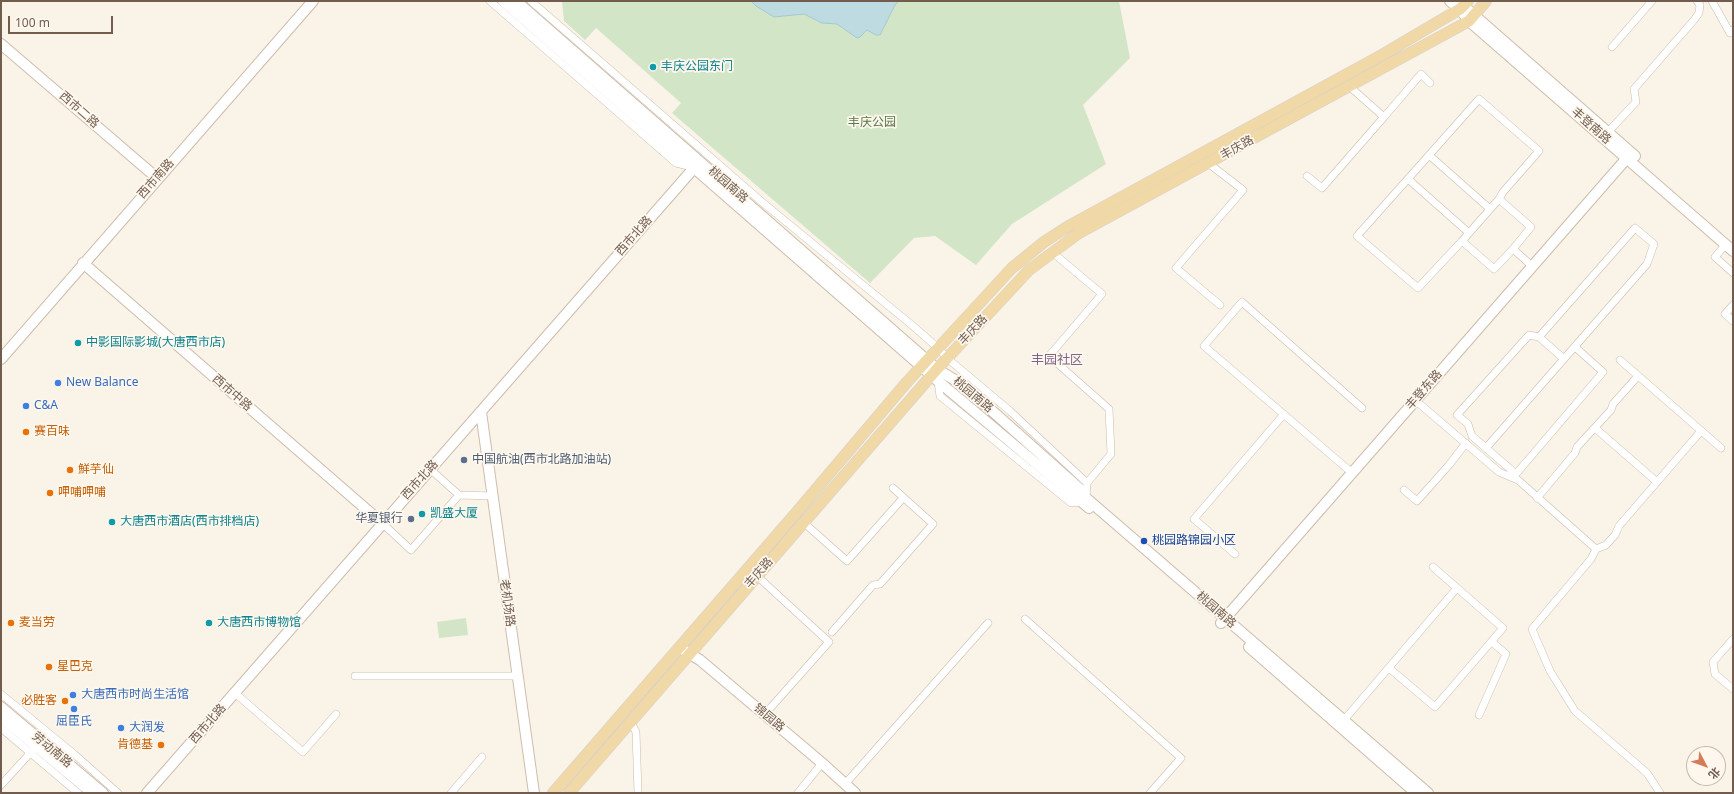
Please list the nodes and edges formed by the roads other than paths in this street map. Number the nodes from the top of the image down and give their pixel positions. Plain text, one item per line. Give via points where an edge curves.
1 (313, 1) edge
2 (490, 1) edge
3 (503, 1) edge
4 (516, 1) edge
5 (531, 1) edge
6 (1450, 1) edge
7 (1486, 1) edge
8 (1652, 1) edge
9 (1697, 1) edge
10 (1712, 1) edge
11 (1463, 4) edge
12 (1472, 17) junction
13 (1733, 30) edge
14 (1, 44) edge
15 (1612, 47) dead end
16 (1430, 83) dead end
17 (1348, 86) junction
18 (1384, 117) junction
19 (1608, 132) junction
20 (1429, 155) junction
21 (1627, 158) junction
22 (1208, 163) junction
23 (694, 168) junction
24 (1306, 176) dead end
25 (157, 178) junction
26 (1408, 179) junction
27 (1499, 199) junction
28 (1490, 209) junction
29 (1469, 233) junction
30 (1462, 241) junction
31 (1731, 246) edge
32 (1512, 249) junction
33 (1052, 252) junction
34 (83, 264) junction
35 (1532, 266) junction
36 (1733, 273) edge
37 (1220, 305) dead end
38 (1733, 305) edge
39 (1733, 321) edge
40 (1539, 337) junction
41 (1575, 346) junction
42 (938, 348) junction
43 (947, 358) junction
44 (1564, 358) junction
45 (1, 359) edge
46 (1620, 360) dead end
47 (925, 363) junction
48 (936, 375) junction
49 (1638, 376) junction
50 (1415, 400) junction
51 (1362, 408) dead end
52 (481, 412) junction
53 (1284, 414) junction
54 (1595, 428) junction
55 (1701, 431) junction
56 (1466, 443) junction
57 (1486, 448) junction
58 (1722, 448) dead end
59 (430, 470) junction
60 (1351, 472) junction
61 (1657, 482) junction
62 (1087, 483) junction
63 (893, 488) dead end
64 (1404, 490) dead end
65 (459, 495) junction
66 (493, 496) junction
67 (903, 498) junction
68 (1537, 498) junction
69 (1084, 500) junction
70 (804, 522) junction
71 (382, 523) junction
72 (1596, 548) junction
73 (1235, 554) dead end
74 (1433, 566) dead end
75 (757, 576) junction
76 (1457, 588) junction
77 (1025, 619) dead end
78 (1223, 620) junction
79 (988, 623) dead end
80 (832, 632) dead end
81 (1733, 639) edge
82 (1492, 642) junction
83 (685, 650) junction
84 (1389, 668) junction
85 (354, 676) dead end
86 (518, 676) junction
87 (1733, 690) edge
88 (235, 693) junction
89 (1, 694) edge
90 (1, 707) edge
91 (336, 714) dead end
92 (765, 714) junction
93 (1479, 715) dead end
94 (1, 717) edge
95 (1344, 720) junction
96 (631, 722) junction
97 (1, 728) edge
98 (33, 750) junction
99 (482, 757) dead end
100 (822, 763) junction
101 (845, 784) junction
102 (1, 785) edge
103 (78, 793) edge
104 (92, 793) edge
105 (104, 793) edge
106 (118, 793) edge
107 (147, 793) edge
108 (451, 793) edge
109 (534, 793) edge
110 (553, 793) edge
111 (569, 793) edge
112 (638, 793) edge
113 (798, 793) edge
114 (855, 793) edge
115 (1150, 793) edge
116 (1416, 793) edge
117 (1428, 793) edge
118 (1660, 793) edge

1 - 25 street, 西市南路
2 - 23 street via 676,163
3 - 23 street, 桃园南路
4 - 47 street, 桃园南路
5 - 42 street via 762,202
6 - 11 street, 丰登南路
7 - 12 main road, 丰庆路
8 - 15 street
9 - 19 street via 1700,5 1699,13 1634,89 1636,102
10 - 13 street via 1730,33
11 - 12 street, 丰登南路
11 - 42 main road, 丰庆路 via 1382,55 1066,227 1012,268
12 - 17 main road, 丰庆路
12 - 19 street, 丰登南路
12 - 21 street, 丰登南路
14 - 25 street, 西市二路
16 - 18 street via 1421,74
17 - 18 street
17 - 22 main road, 丰庆路
18 - 24 street via 1322,188
19 - 31 street, 丰登南路
20 - 26 street
20 - 27 street via 1479,98 1539,151
20 - 28 street
21 - 31 street, 丰登南路
21 - 35 street, 丰登东路
22 - 33 main road, 丰庆路 via 1079,233
22 - 37 street via 1243,190 1176,268
23 - 47 street, 桃园南路
23 - 52 street, 西市北路
25 - 34 street, 西市南路
26 - 29 street
26 - 30 street via 1357,236 1418,288
27 - 28 street
27 - 32 street via 1531,227
28 - 29 street
29 - 30 street
30 - 32 street via 1494,269
31 - 36 street via 1715,257
32 - 35 street
33 - 43 main road, 丰庆路 via 1021,278
33 - 62 street via 1102,294 1049,356 1109,409 1111,454
34 - 45 street, 西市南路
34 - 71 street, 西市中路
35 - 50 street, 丰登东路
38 - 39 street via 1725,314
40 - 41 street via 1635,228 1654,244 1647,264
40 - 44 street
40 - 57 street via 1528,335 1458,415 1468,424 1472,436
41 - 44 street
41 - 57 street via 1603,372 1516,474
42 - 43 street
42 - 47 main road, 丰庆路
43 - 48 main road, 丰庆路
43 - 62 street via 1010,411
44 - 57 street
46 - 49 street
47 - 48 street, 桃园南路
47 - 83 main road, 丰庆路 via 866,430
48 - 69 street, 桃园南路 via 963,385 1080,489
48 - 69 street via 940,396 1071,504
48 - 70 main road, 丰庆路
49 - 54 street
49 - 55 street
50 - 56 street
50 - 60 street, 丰登东路
51 - 53 street via 1242,302 1204,346
52 - 59 street, 西市北路
52 - 66 street, 老机场路
53 - 60 street
53 - 73 street via 1194,520
54 - 61 street
54 - 68 street
55 - 58 street
55 - 61 street
56 - 64 street via 1417,501
56 - 68 street via 1499,472 1518,480
59 - 65 street
59 - 71 street, 西市北路
60 - 78 street, 丰登东路
61 - 72 street via 1606,545
62 - 69 street
63 - 67 street
65 - 66 street
65 - 71 street via 410,550
66 - 86 street, 老机场路
67 - 70 street via 847,561
67 - 80 street via 933,524 880,584 873,585
68 - 72 street
69 - 78 street, 桃园南路
70 - 75 main road, 丰庆路
71 - 88 street, 西市北路
72 - 118 street via 1591,559 1532,629 1550,671 1575,711 1647,773
74 - 76 street
75 - 83 main road, 丰庆路
75 - 92 street via 830,642
76 - 82 street via 1503,628
76 - 84 street
77 - 115 street via 1181,758
78 - 95 street, 桃园南路
78 - 116 street, 桃园南路
79 - 101 street
81 - 87 street via 1714,662 1716,674
82 - 84 street via 1435,707
82 - 93 street via 1506,654
83 - 92 street, 锦园路
83 - 96 main road, 丰庆路
83 - 110 main road, 丰庆路
84 - 95 street
85 - 86 street
86 - 109 street, 老机场路
88 - 91 street via 303,752
88 - 107 street, 西市北路
89 - 106 street
90 - 105 street, 劳动南路
92 - 100 street, 锦园路
94 - 98 street, 劳动南路
95 - 117 street, 桃园南路
96 - 111 main road, 丰庆路
96 - 112 street via 636,732
97 - 98 street
98 - 102 street
98 - 103 street
98 - 104 street, 劳动南路
99 - 108 street
100 - 101 street, 锦园路
100 - 113 street
101 - 114 street, 锦园路

